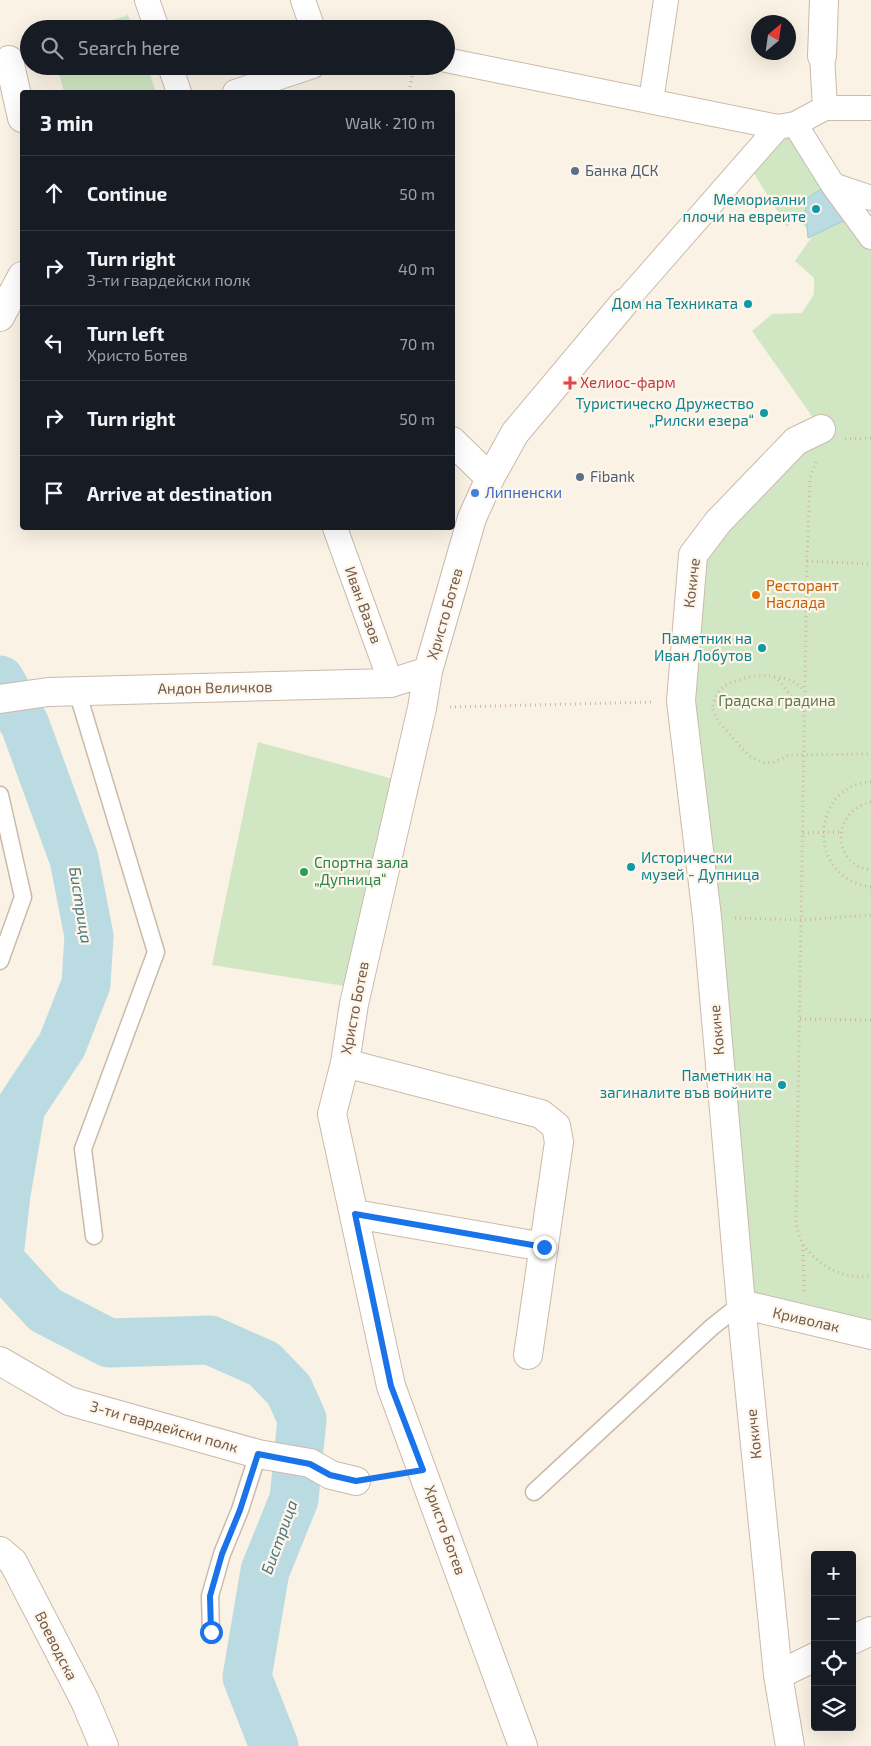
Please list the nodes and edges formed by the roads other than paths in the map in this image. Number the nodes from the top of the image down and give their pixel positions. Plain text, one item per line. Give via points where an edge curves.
1 (147, 0) edge
2 (303, 0) edge
3 (666, 0) edge
4 (824, 0) edge
5 (154, 20) edge
6 (310, 20) edge
7 (822, 56) joint
8 (9, 60) dead end
9 (455, 62) edge
10 (173, 75) edge
11 (287, 75) edge
12 (178, 90) edge
13 (241, 90) edge
14 (651, 101) junction
15 (825, 108) junction
16 (871, 108) edge
17 (20, 109) edge
18 (786, 125) junction
19 (833, 185) junction
20 (871, 198) edge
21 (871, 237) edge
22 (20, 280) edge
23 (624, 303) joint
24 (0, 317) edge
25 (830, 434) road end
26 (455, 444) edge
27 (490, 478) junction
28 (336, 530) edge
29 (428, 671) junction
30 (391, 683) junction
31 (77, 691) junction
32 (0, 700) edge
33 (0, 795) edge
34 (0, 961) edge
35 (345, 1063) junction
36 (355, 1214) junction
37 (94, 1236) dead end
38 (544, 1247) junction
39 (741, 1304) junction
40 (871, 1335) edge
41 (528, 1355) dead end
42 (0, 1361) edge
43 (267, 1455) junction
44 (356, 1481) road end
45 (534, 1492) dead end
46 (0, 1551) edge
47 (871, 1631) edge
48 (211, 1632) dead end
49 (856, 1638) edge
50 (811, 1660) edge
51 (778, 1675) junction
52 (104, 1746) edge
53 (523, 1746) edge
54 (790, 1746) edge

1 - 5 street
2 - 6 street
3 - 14 street
4 - 7 street
7 - 15 street
8 - 17 street
9 - 14 street
10 - 12 street
11 - 13 street
14 - 18 street
15 - 16 street
15 - 18 street
18 - 19 street
18 - 23 street
19 - 20 street
19 - 21 street
22 - 24 street
23 - 27 street, Христо Ботев via 515,433
25 - 39 street, Кокиче via 796,441 718,522 693,555 681,701 707,918
26 - 27 street
27 - 29 street, Христо Ботев via 472,518
28 - 30 street, Иван Вазов
29 - 30 street, Андон Величков
29 - 35 street, Христо Ботев via 354,1004
30 - 31 street, Андон Величков
31 - 32 street, Андон Величков
31 - 37 lane via 156,952 83,1149
33 - 34 lane via 23,897
35 - 36 street, Христо Ботев via 332,1114
35 - 38 street via 541,1114 556,1126 559,1142
36 - 38 street
36 - 53 street, Христо Ботев via 391,1386
38 - 41 street
39 - 40 street, Криволак
39 - 45 lane
39 - 51 street, Кокиче
42 - 43 street, 3-ти гвардейски полк via 68,1401
43 - 44 street, 3-ти гвардейски полк via 310,1464 330,1475
43 - 48 lane via 222,1554 210,1596
46 - 52 street, Воеводска via 13,1562 85,1701
47 - 49 street
50 - 51 street
51 - 54 street, Кокиче

